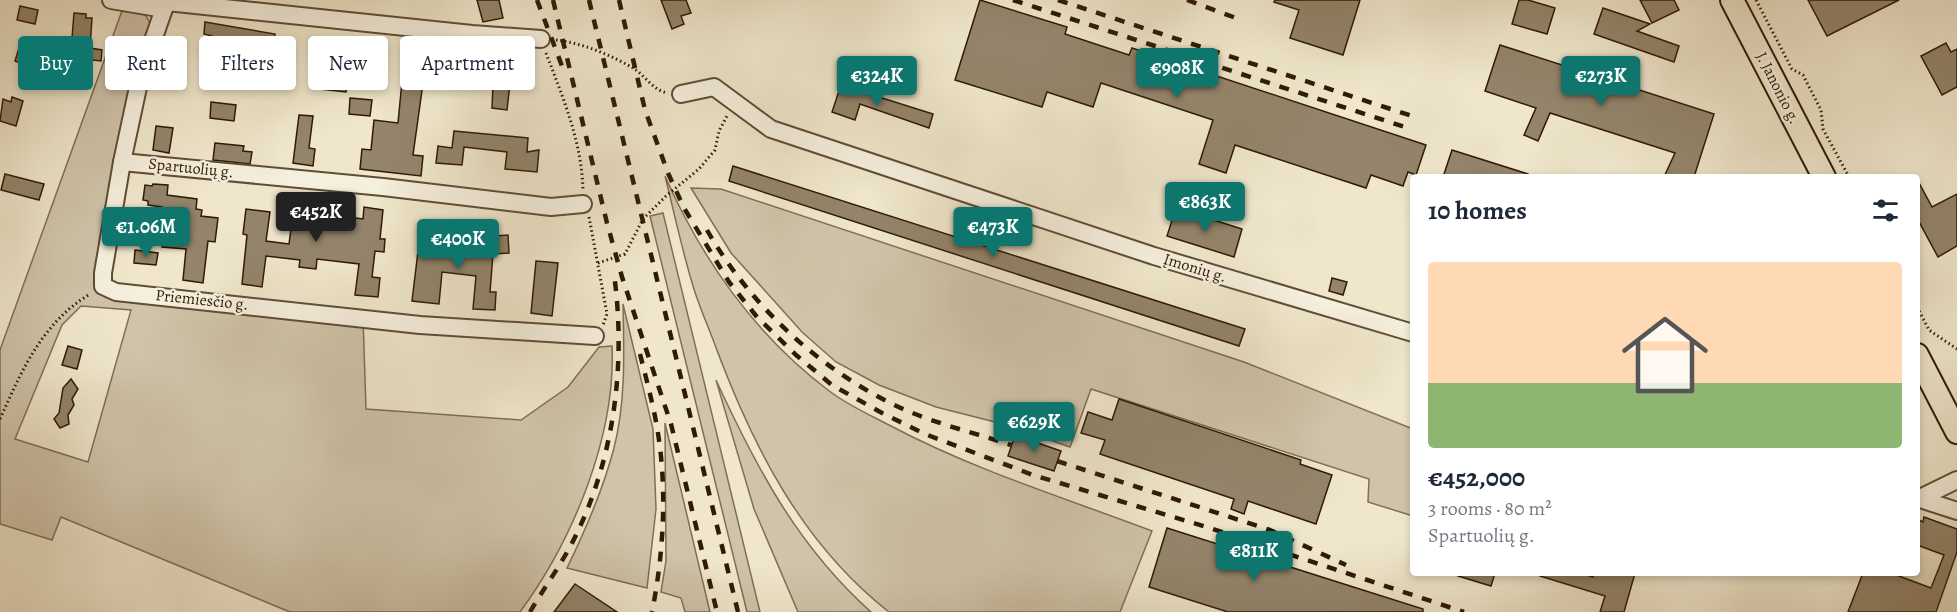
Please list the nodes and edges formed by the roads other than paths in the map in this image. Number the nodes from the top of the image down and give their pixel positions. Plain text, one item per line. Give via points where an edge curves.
1 (111, 0) edge
2 (1732, 0) edge
3 (166, 4) edge
4 (541, 39) road end
5 (681, 94) road end
6 (122, 162) junction
7 (1822, 174) edge
8 (583, 204) dead end
9 (1410, 332) edge
10 (595, 336) dead end
11 (1920, 361) edge
12 (1957, 432) edge
13 (1957, 480) edge
14 (1920, 497) edge
15 (1920, 499) edge
16 (1957, 511) edge

1 - 3 street
2 - 7 main road, J. Janonio g.
3 - 4 street
3 - 6 street via 140,78
5 - 9 street, Įmonių g. via 714,87 771,129 1154,256
6 - 8 street, Spartuolių g. via 551,207
6 - 10 street, Priemiesčio g. via 103,273 103,286 116,292 420,325
11 - 12 main road
13 - 14 street
15 - 16 street

